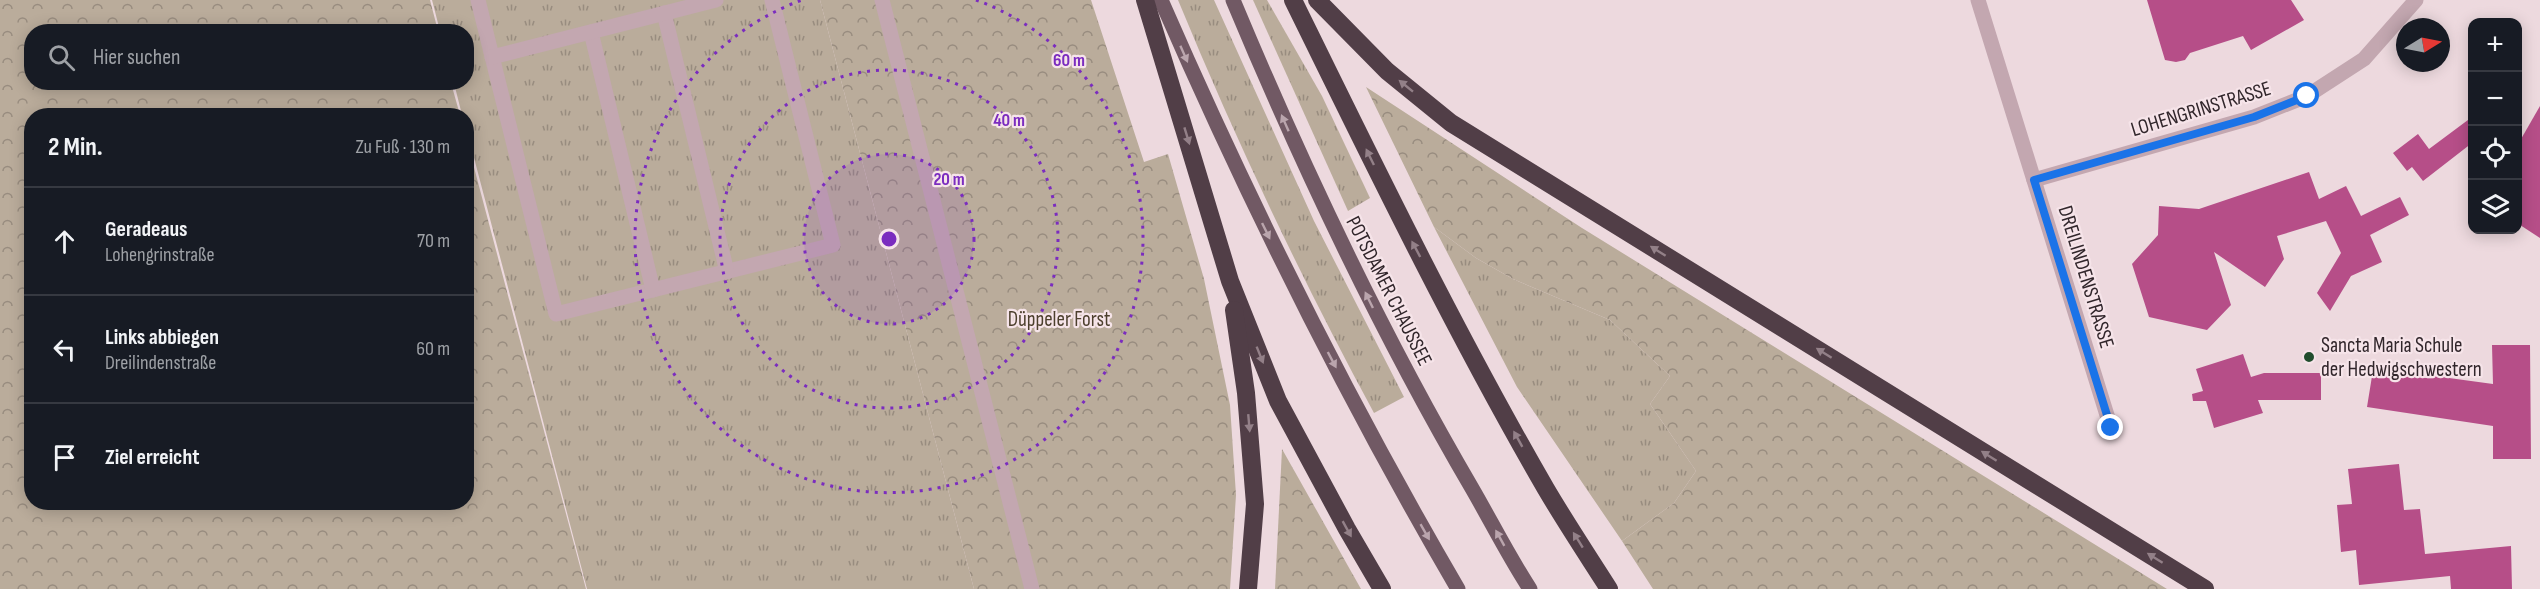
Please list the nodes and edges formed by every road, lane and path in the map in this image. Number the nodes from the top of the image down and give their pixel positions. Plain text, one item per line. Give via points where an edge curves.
1 (478, 0) edge
2 (716, 0) edge
3 (772, 0) edge
4 (882, 0) edge
5 (1145, 0) edge
6 (1161, 0) edge
7 (1233, 0) edge
8 (1293, 0) edge
9 (1317, 0) edge
10 (1978, 0) edge
11 (2416, 0) edge
12 (664, 13) junction
13 (591, 32) junction
14 (492, 57) junction
15 (2034, 180) junction
16 (727, 272) junction
17 (1230, 281) junction
18 (653, 290) junction
19 (2111, 428) dead end
20 (1032, 589) edge
21 (1248, 589) edge
22 (1382, 589) edge
23 (1458, 589) edge
24 (1530, 589) edge
25 (1610, 589) edge
26 (2205, 589) edge

1 - 14 street
2 - 12 street
3 - 16 street via 833,245
4 - 20 street
5 -> 17 highway
6 -> 23 main road via 1294,290
24 -> 7 main road, POTSDAMER CHAUSSEE via 1390,342 1272,95
25 -> 8 highway via 1547,490 1471,353 1395,209
26 -> 9 highway via 1451,123 1387,71
10 - 15 street, DREILINDENSTRASSE
11 - 15 street, LOHENGRINSTRASSE via 2364,59 2307,96 2254,117
12 - 13 street
12 - 16 street
13 - 14 street
13 - 18 street
14 - 18 street via 555,314
15 - 19 street, DREILINDENSTRASSE
16 - 18 street
17 -> 21 highway via 1246,393 1255,504
17 -> 22 highway via 1278,401

